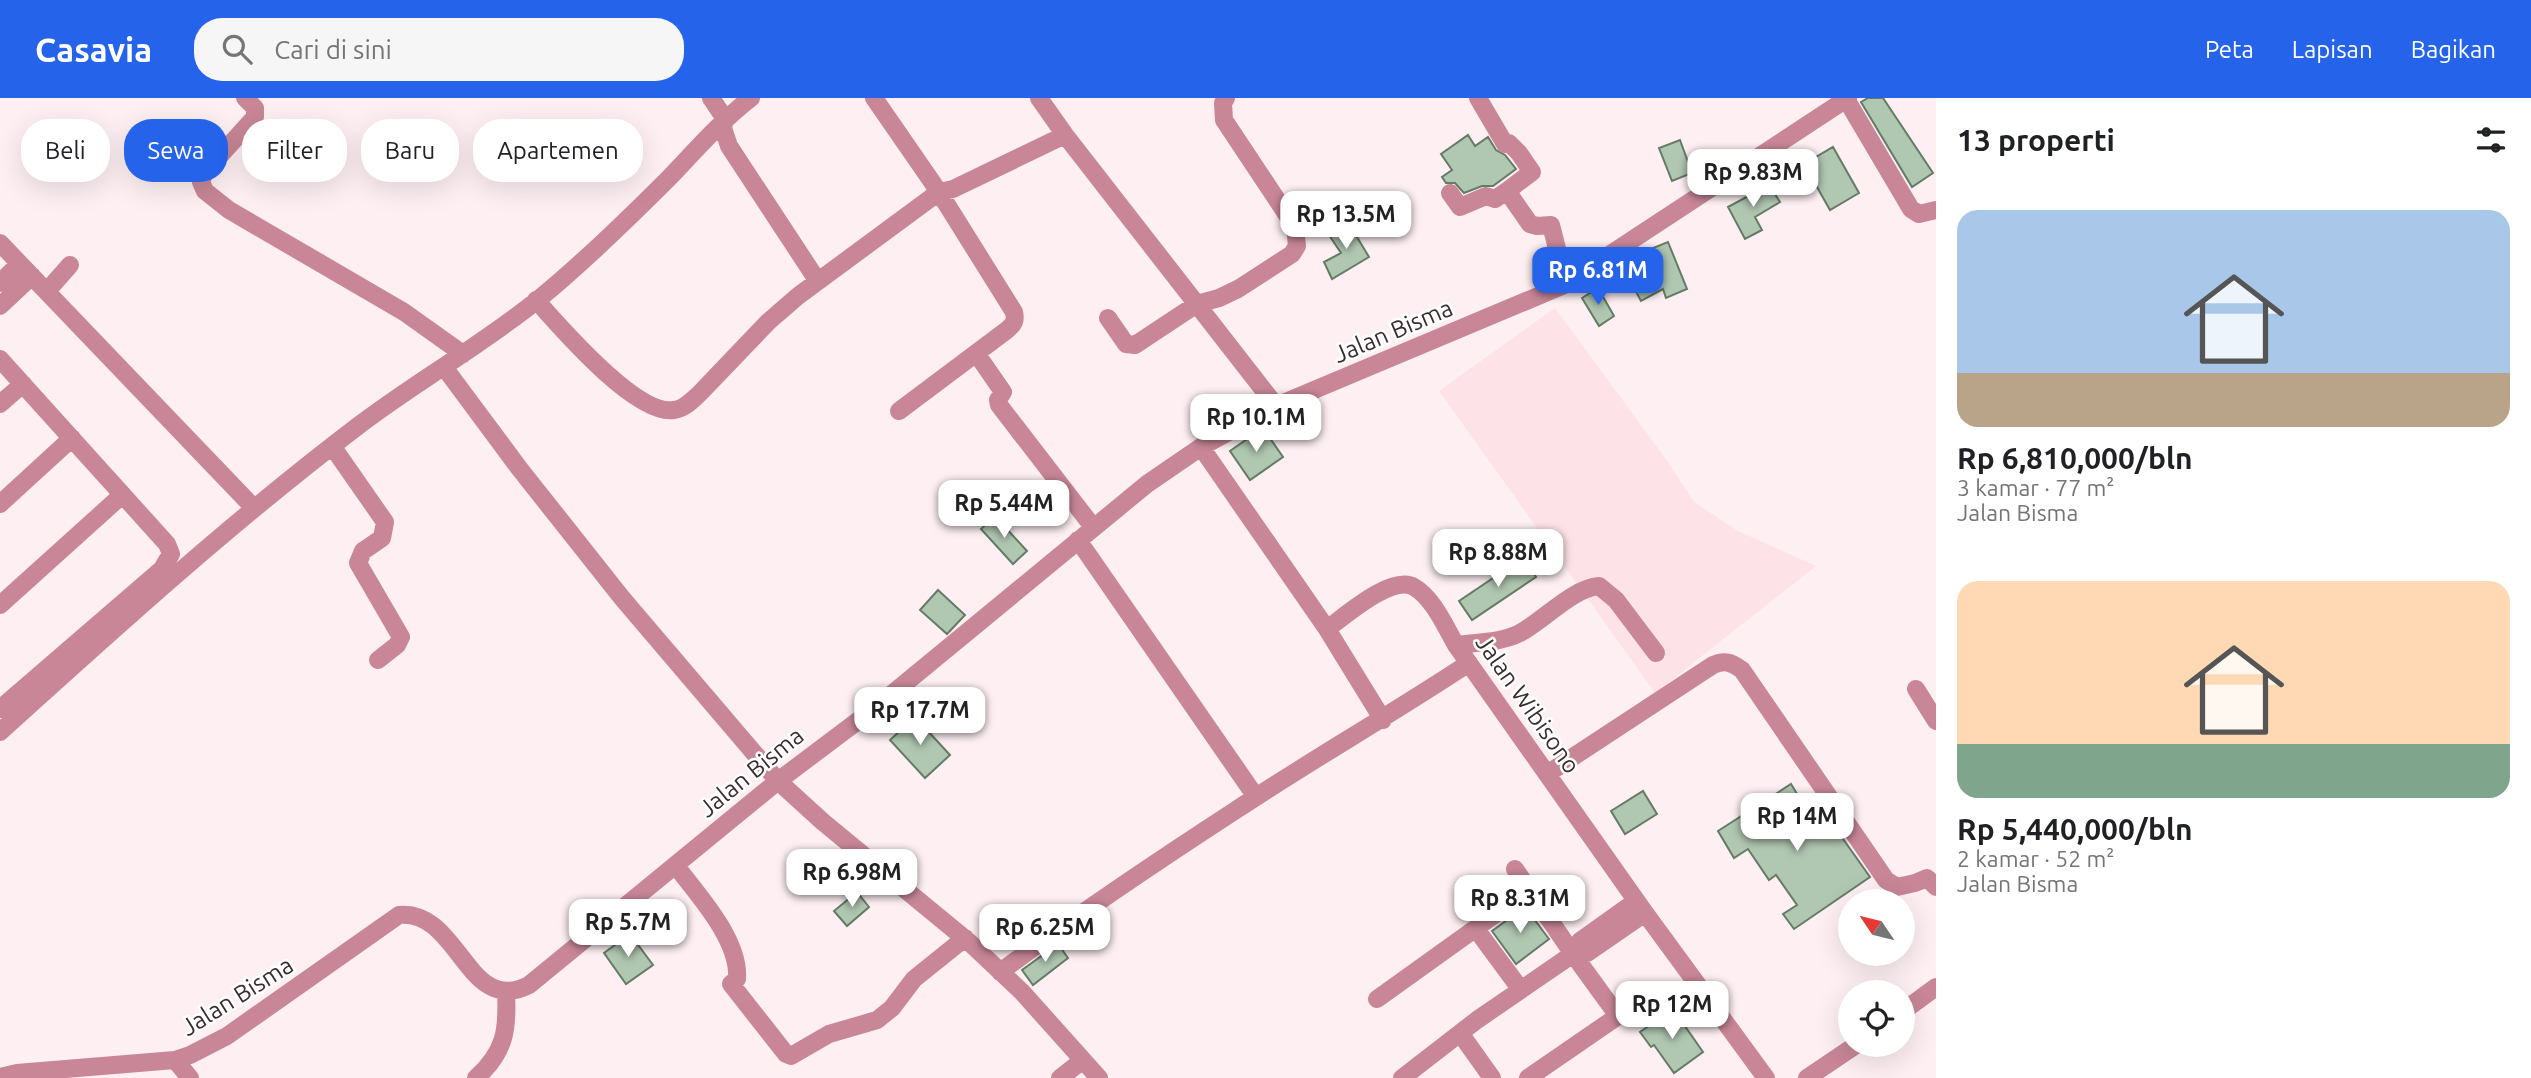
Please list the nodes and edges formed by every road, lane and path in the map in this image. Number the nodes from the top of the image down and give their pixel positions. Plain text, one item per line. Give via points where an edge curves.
1 (244, 98) edge
2 (711, 98) edge
3 (751, 98) edge
4 (874, 98) edge
5 (1039, 98) edge
6 (1226, 98) edge
7 (1478, 98) edge
8 (1847, 99) edge
9 (725, 119) junction
10 (1065, 135) junction
11 (1507, 191) junction
12 (939, 192) junction
13 (1450, 193) dead end
14 (1936, 210) edge
15 (0, 243) edge
16 (70, 265) dead end
17 (25, 270) junction
18 (817, 280) junction
19 (0, 283) edge
20 (1566, 284) junction
21 (47, 291) junction
22 (536, 300) junction
23 (1197, 304) junction
24 (0, 306) edge
25 (1108, 318) dead end
26 (976, 353) junction
27 (463, 354) junction
28 (0, 359) edge
29 (444, 367) junction
30 (23, 384) junction
31 (0, 404) edge
32 (1276, 406) junction
33 (899, 411) dead end
34 (72, 438) junction
35 (332, 446) junction
36 (1201, 447) junction
37 (121, 496) junction
38 (0, 503) edge
39 (253, 507) junction
40 (1093, 527) junction
41 (1078, 540) junction
42 (0, 605) edge
43 (1327, 629) junction
44 (1456, 645) junction
45 (1656, 653) dead end
46 (379, 660) dead end
47 (1469, 663) junction
48 (1916, 689) dead end
49 (2, 702) edge
50 (1382, 720) junction
51 (1936, 721) edge
52 (0, 732) edge
53 (1547, 774) junction
54 (778, 781) junction
55 (1256, 797) junction
56 (676, 866) junction
57 (1515, 869) dead end
58 (1936, 887) edge
59 (1529, 890) junction
60 (1640, 907) junction
61 (1476, 929) junction
62 (965, 938) junction
63 (1573, 954) junction
64 (1000, 972) junction
65 (1936, 987) edge
66 (1521, 990) junction
67 (506, 993) junction
68 (1377, 999) dead end
69 (1915, 1002) edge
70 (1460, 1033) junction
71 (1838, 1057) edge
72 (175, 1060) junction
73 (1083, 1060) junction
74 (1485, 1075) edge
75 (0, 1077) edge
76 (190, 1078) edge
77 (476, 1078) edge
78 (1060, 1078) edge
79 (1099, 1078) edge
80 (1402, 1078) edge
81 (1528, 1078) edge
82 (1766, 1078) edge
83 (1807, 1078) edge

1 - 27 street via 255,108 255,117 205,172 201,183 205,191 229,210 404,312
2 - 9 street
3 - 9 street
4 - 12 street
5 - 10 street
6 - 23 street via 1224,120 1295,227 1297,246 1292,254 1238,289
7 - 11 street via 1505,144 1519,153 1532,172
8 - 14 street via 1911,209 1919,214
8 - 20 street, Jalan Bisma
9 - 18 street via 729,146
9 - 22 street via 595,249
10 - 12 street
10 - 23 street
11 - 13 street via 1495,199 1486,196 1460,207
11 - 20 street via 1530,225 1550,225
12 - 18 street
12 - 26 street via 1014,312 1015,322
15 - 17 street
16 - 21 street
17 - 19 street
17 - 21 street
17 - 24 street
18 - 22 street via 768,322 701,393 675,410 637,397 584,355
20 - 32 street, Jalan Bisma
21 - 39 street
22 - 27 street
23 - 25 street via 1130,346
23 - 32 street
26 - 33 street
26 - 40 street via 1003,392 999,405
27 - 29 street
28 - 30 street
29 - 35 street
29 - 54 street via 622,598
30 - 31 street
30 - 34 street
32 - 36 street, Jalan Bisma
34 - 37 street
34 - 38 street
35 - 39 street
35 - 46 street via 384,522 382,538 363,551 358,563 401,637
36 - 40 street, Jalan Bisma
36 - 43 street
37 - 42 street
37 - 49 street via 167,544 168,561
39 - 52 street
40 - 41 street, Jalan Bisma
41 - 54 street, Jalan Bisma via 875,708
41 - 55 street
43 - 44 street, Jalan Wibisono via 1384,589 1409,584 1429,601
43 - 50 street
44 - 45 street via 1504,640 1574,596 1599,586 1616,600
44 - 47 street, Jalan Wibisono
47 - 50 street
47 - 53 street, Jalan Wibisono
48 - 51 street
50 - 55 street
53 - 58 street via 1724,661 1742,670 1885,880 1897,887 1927,878
53 - 60 street, Jalan Wibisono
54 - 56 street, Jalan Bisma
54 - 62 street
55 - 64 street
56 - 62 street via 723,931 737,970 737,979 731,984 791,1056 829,1034 877,1020 914,979
56 - 67 street, Jalan Bisma via 528,985
57 - 59 street
59 - 61 street
59 - 63 street
60 - 63 street via 1587,953
60 - 82 street, Jalan Wibisono
61 - 66 street
61 - 68 street
62 - 64 street
63 - 66 street
63 - 81 street via 1618,1016
64 - 73 street
65 - 69 street
66 - 70 street
67 - 72 street, Jalan Bisma via 479,978 441,931 424,918 399,915 227,1036
67 - 77 street via 503,1044 498,1056
70 - 74 street
70 - 80 street
71 - 83 street
72 - 75 street, Jalan Bisma
72 - 76 street
73 - 78 street
73 - 79 street

